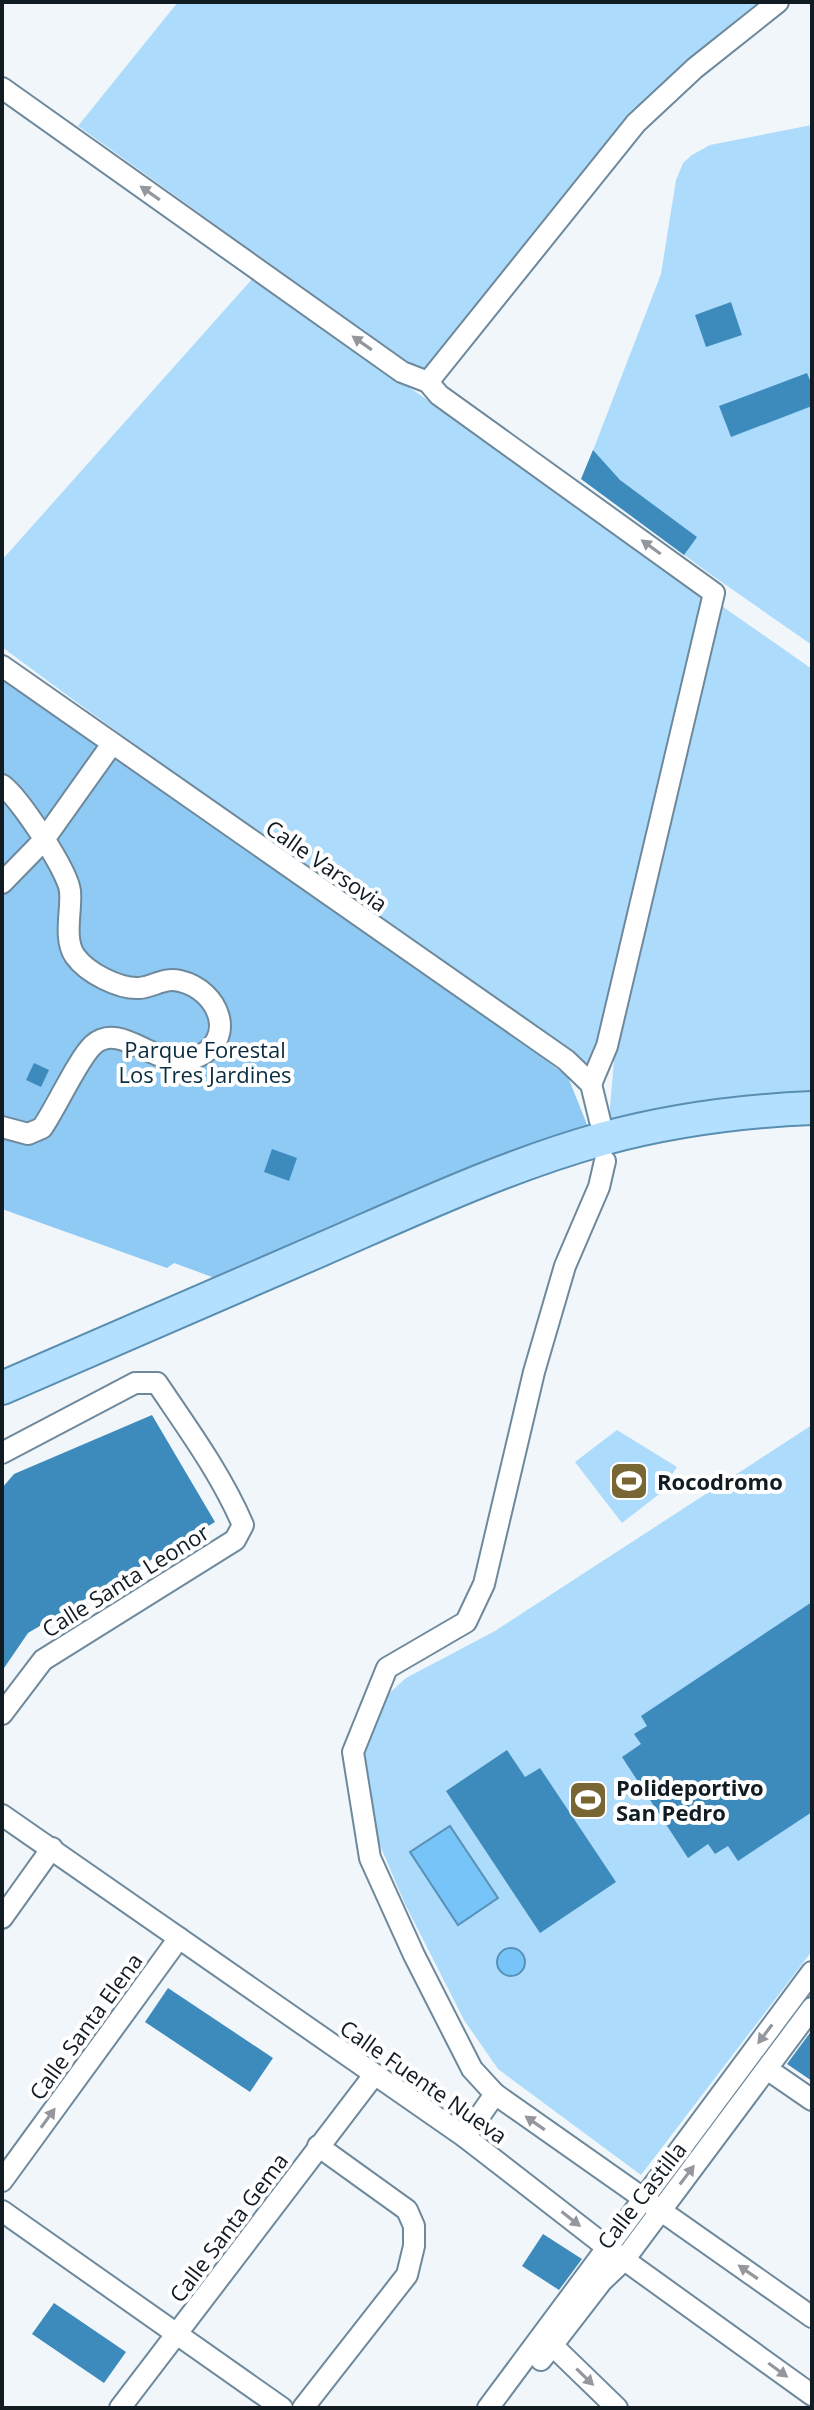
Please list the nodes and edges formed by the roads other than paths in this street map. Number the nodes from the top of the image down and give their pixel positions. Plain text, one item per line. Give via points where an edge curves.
1 (778, 2) edge
2 (2, 88) edge
3 (428, 382) junction
4 (2, 666) edge
5 (112, 744) junction
6 (2, 785) edge
7 (43, 841) junction
8 (2, 883) edge
9 (591, 1084) junction
10 (812, 1108) edge
11 (600, 1121) dead end
12 (2, 1127) edge
13 (605, 1161) dead end
14 (2, 1388) edge
15 (2, 1453) edge
16 (2, 1714) edge
17 (2, 1815) edge
18 (52, 1848) junction
19 (2, 1918) edge
20 (179, 1938) junction
21 (812, 1972) edge
22 (812, 2008) edge
23 (767, 2069) junction
24 (374, 2075) junction
25 (495, 2094) junction
26 (812, 2100) edge
27 (465, 2137) junction
28 (318, 2146) junction
29 (2, 2181) edge
30 (652, 2205) junction
31 (2, 2211) edge
32 (616, 2254) junction
33 (812, 2317) edge
34 (178, 2334) junction
35 (553, 2346) junction
36 (812, 2395) edge
37 (120, 2408) edge
38 (282, 2408) edge
39 (303, 2408) edge
40 (488, 2408) edge
41 (505, 2408) edge
42 (617, 2408) edge

1 - 3 street via 636,123
3 -> 2 street via 402,372
9 -> 3 street via 616,1012 714,593
4 - 5 street, Calle Varsovia
5 - 7 street
5 - 9 street, Calle Varsovia via 566,1060
6 - 7 street
7 - 8 street
7 - 12 street via 67,876 74,955 94,973 119,984 140,988 178,980 194,986 218,1012 220,1035 213,1047 195,1058 174,1062 109,1037 93,1045 42,1128 28,1134
9 - 11 street
10 - 14 main road via 689,1119 602,1139 523,1166
13 - 25 street, Calle Fuente Nueva via 565,1266 534,1372 484,1584 466,1622 387,1668 353,1752 370,1858 472,2069
15 - 16 street, Calle Santa Leonor via 135,1383 157,1383 243,1525 235,1540 43,1660
17 - 18 street, Calle Fuente Nueva
18 - 19 street
18 - 20 street, Calle Fuente Nueva
20 - 24 street, Calle Fuente Nueva
29 -> 20 street, Calle Santa Elena
21 -> 30 street
22 - 23 street, Calle Castilla
23 - 26 street
30 -> 23 street, Calle Castilla
24 - 27 street, Calle Fuente Nueva
24 - 28 street, Calle Santa Gema
25 - 27 street
30 -> 25 street, Calle Fuente Nueva
27 -> 32 street, Calle Fuente Nueva
28 - 34 street, Calle Santa Gema
28 - 39 street via 407,2210 414,2246 407,2275
30 - 32 street
33 -> 30 street, Calle Fuente Nueva
31 - 34 street
32 - 35 street, Calle Castilla
32 -> 36 street, Calle Fuente Nueva
32 - 40 street, Calle Castilla
34 - 37 street, Calle Santa Gema
34 - 38 street
35 - 41 street, Calle Castilla
35 -> 42 street

